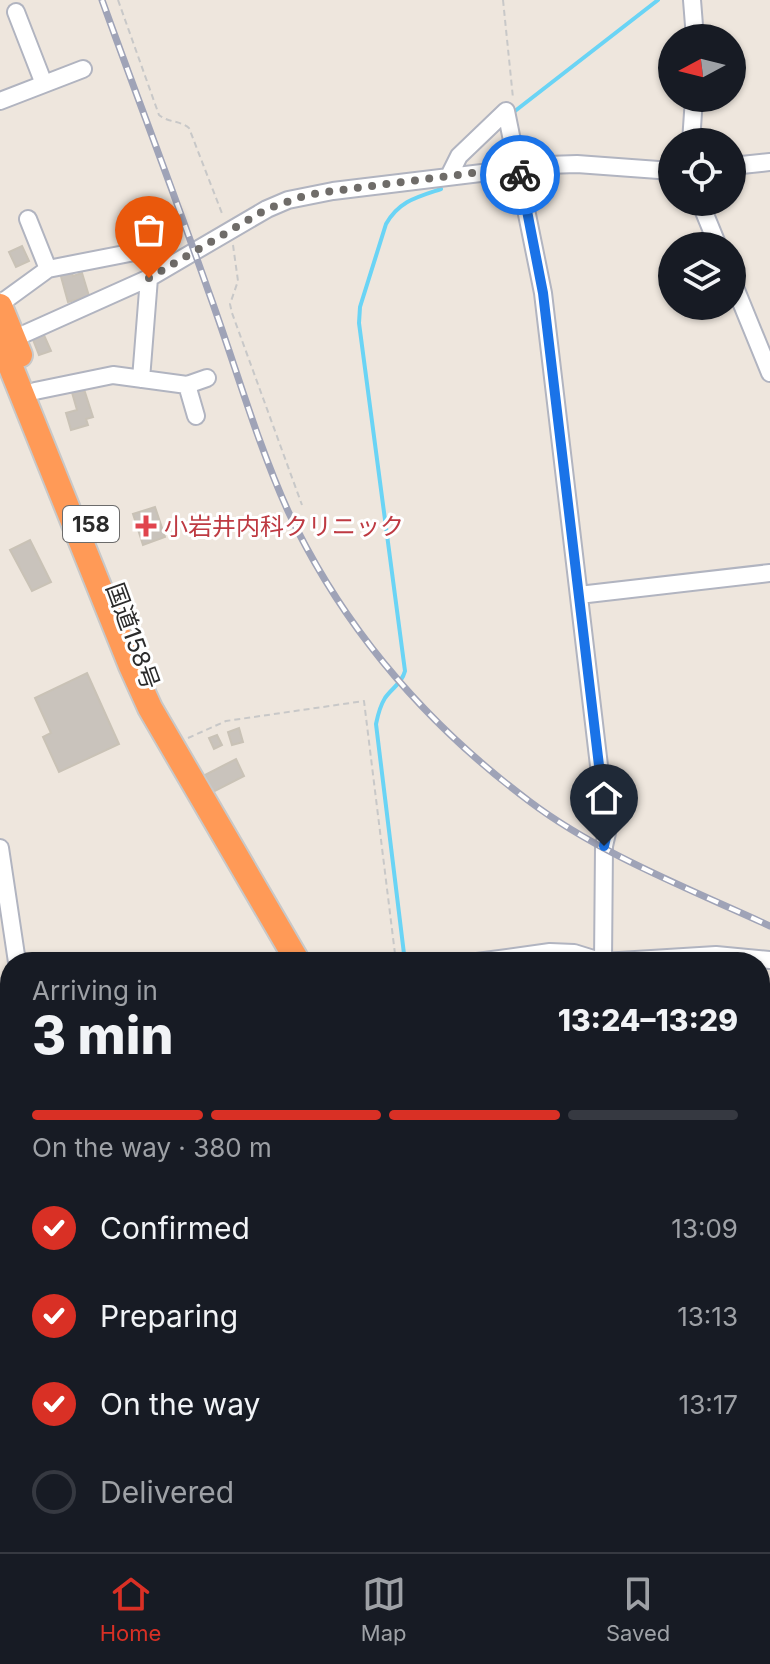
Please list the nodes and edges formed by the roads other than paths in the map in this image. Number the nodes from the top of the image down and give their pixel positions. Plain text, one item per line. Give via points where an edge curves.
1 (692, 0) edge
2 (16, 12) dead end
3 (694, 24) edge
4 (83, 69) dead end
5 (44, 84) junction
6 (0, 101) edge
7 (770, 162) edge
8 (746, 165) edge
9 (519, 167) junction
10 (658, 170) edge
11 (449, 176) junction
12 (28, 219) dead end
13 (48, 269) junction
14 (154, 275) junction
15 (0, 305) edge
16 (746, 314) edge
17 (4, 344) edge
18 (770, 373) edge
19 (207, 378) dead end
20 (141, 379) junction
21 (187, 385) junction
22 (35, 391) junction
23 (196, 416) dead end
24 (770, 573) edge
25 (579, 595) junction
26 (172, 746) junction
27 (0, 848) edge
28 (284, 951) edge
29 (16, 952) edge
30 (603, 952) edge

1 - 3 street
2 - 5 street
4 - 5 street
5 - 6 street
7 - 8 street
9 - 10 street via 577,164
9 - 11 street
9 - 11 street via 506,111 459,156
9 - 25 street via 543,293
11 - 14 street via 307,195 267,209
12 - 13 street
13 - 14 street via 145,250
13 - 15 street
14 - 17 street
14 - 20 street
15 - 17 highway, 国道158号 / 158
16 - 18 street
17 - 22 highway, 国道158号 / 158
17 - 26 highway, 国道158号 / 158 via 131,666
19 - 21 street
20 - 21 street
20 - 22 street via 113,375
21 - 23 street
22 - 26 highway, 国道158号 / 158
24 - 25 street
25 - 30 street via 607,833
26 - 28 highway, 国道158号 / 158
27 - 29 street

